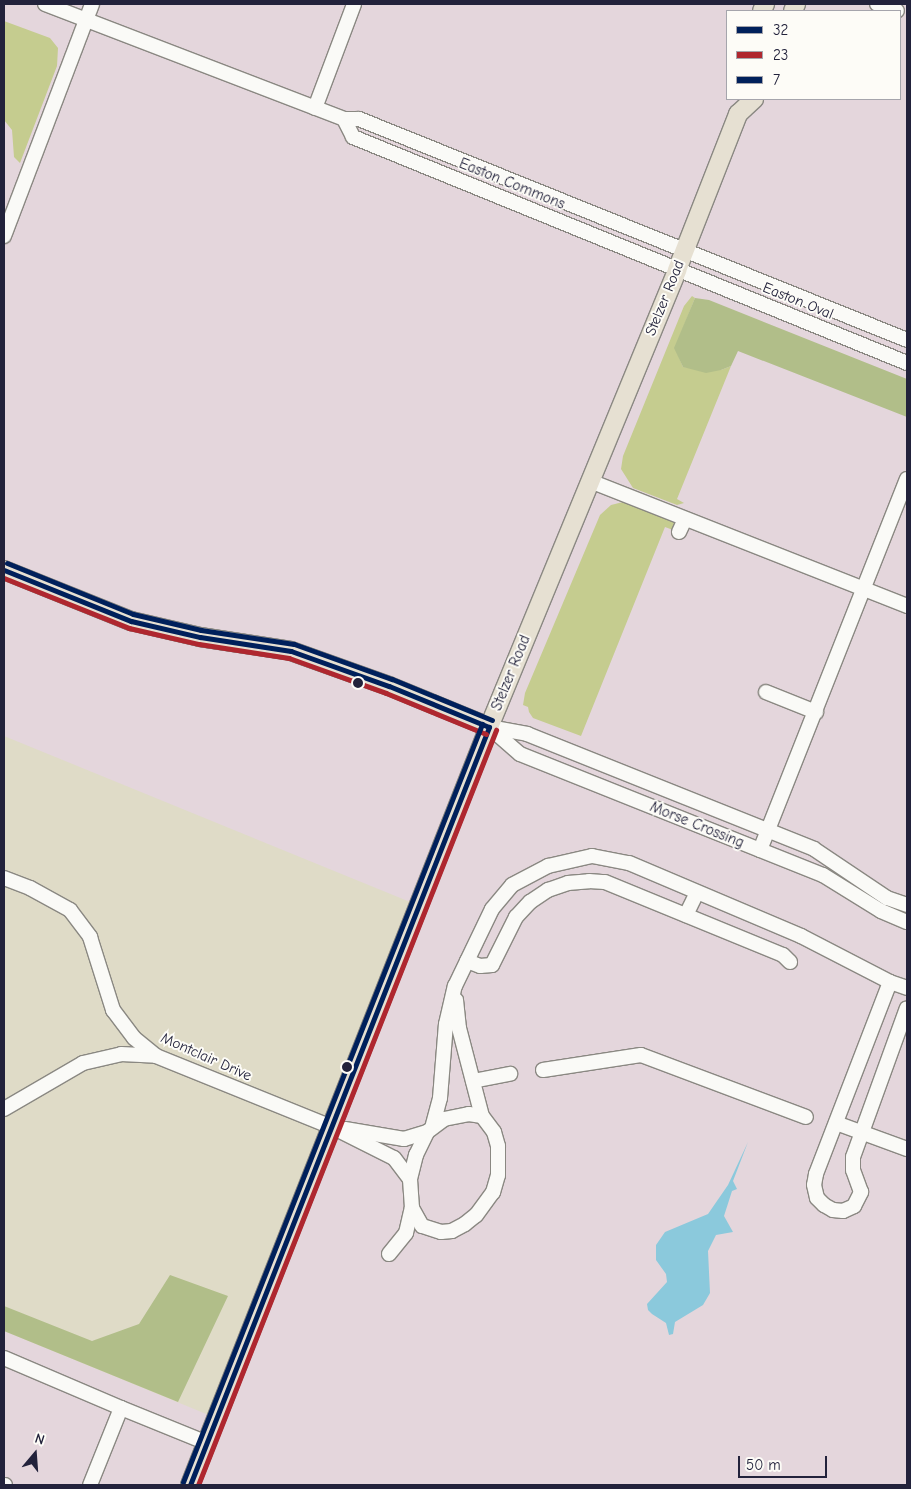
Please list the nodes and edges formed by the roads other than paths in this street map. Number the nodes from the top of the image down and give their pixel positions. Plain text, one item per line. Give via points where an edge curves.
1 (45, 4) edge
2 (92, 4) edge
3 (354, 4) edge
4 (877, 4) edge
5 (893, 10) edge
6 (86, 20) junction
7 (752, 100) edge
8 (737, 106) edge
9 (315, 108) junction
10 (344, 119) junction
11 (4, 236) edge
12 (684, 250) junction
13 (677, 270) junction
14 (907, 340) edge
15 (907, 362) edge
16 (907, 479) edge
17 (590, 481) junction
18 (685, 518) junction
19 (679, 532) dead end
20 (4, 570) edge
21 (866, 589) junction
22 (907, 606) edge
23 (766, 692) dead end
24 (816, 712) junction
25 (489, 727) junction
26 (768, 830) junction
27 (760, 850) junction
28 (4, 878) edge
29 (696, 892) junction
30 (907, 905) edge
31 (686, 915) junction
32 (907, 922) edge
33 (468, 961) junction
34 (790, 962) dead end
35 (890, 982) junction
36 (455, 986) junction
37 (907, 988) edge
38 (907, 1008) edge
39 (156, 1056) junction
40 (543, 1070) dead end
41 (510, 1074) dead end
42 (473, 1081) junction
43 (4, 1110) edge
44 (482, 1116) junction
45 (806, 1117) dead end
46 (836, 1123) junction
47 (332, 1127) junction
48 (430, 1130) junction
49 (860, 1132) junction
50 (907, 1149) edge
51 (410, 1179) junction
52 (412, 1208) junction
53 (389, 1254) dead end
54 (4, 1358) edge
55 (121, 1408) junction
56 (206, 1443) junction
57 (90, 1485) edge
58 (190, 1485) edge

1 - 6 street, Easton Commons
2 - 6 street
3 - 9 street
4 - 5 street
6 - 9 street, Easton Commons
6 - 11 street
7 - 8 main road, Stelzer Road
8 - 12 main road, Stelzer Road
9 - 10 street, Easton Commons
10 - 12 street, Easton Commons via 359,119
10 - 13 street, Easton Commons via 353,136
12 - 13 main road, Stelzer Road
12 - 14 street, Easton Oval
13 - 15 street, Easton Oval
13 - 17 main road, Stelzer Road
16 - 21 street
17 - 18 street
17 - 25 main road, Stelzer Road
18 - 19 street
18 - 21 street
20 - 25 main road, Morse Crossing via 131,621 200,637 291,651
21 - 22 street
21 - 24 street
23 - 24 street
24 - 26 street
25 - 26 street, Morse Crossing via 527,734
25 - 27 street, Morse Crossing via 520,754
25 - 47 main road, Stelzer Road
26 - 27 street
26 - 30 street, Morse Crossing via 814,849 887,898
27 - 32 street, Morse Crossing via 823,875 881,911
28 - 39 street, Montclair Drive via 70,910 90,937 113,1010 134,1038
29 - 31 street
29 - 33 street via 629,863 592,856 548,866 512,885 492,909
29 - 35 street via 801,936
31 - 33 street via 604,882 568,883 548,890 516,917 492,965 480,966
31 - 34 street via 783,955
33 - 36 street
35 - 37 street
35 - 46 street
36 - 42 street via 459,1028
36 - 48 street via 446,1024 440,1098
38 - 49 street
39 - 43 street via 121,1054 83,1063
39 - 47 street, Montclair Drive
40 - 45 street via 641,1055
41 - 42 street
42 - 44 street
44 - 48 street via 459,1115 444,1119
44 - 52 street via 494,1132 499,1158 496,1184 485,1205 465,1224 452,1231 441,1232 422,1226
46 - 49 street
46 - 49 street via 814,1186 817,1198 833,1210 843,1211 854,1206 860,1192 853,1163
47 - 48 street via 404,1139
47 - 51 street via 394,1158
47 - 56 main road, Stelzer Road
48 - 51 street via 416,1155
49 - 50 street
51 - 52 street
52 - 53 street via 406,1234
54 - 55 street
55 - 56 street
55 - 57 street
56 - 58 main road, Stelzer Road

